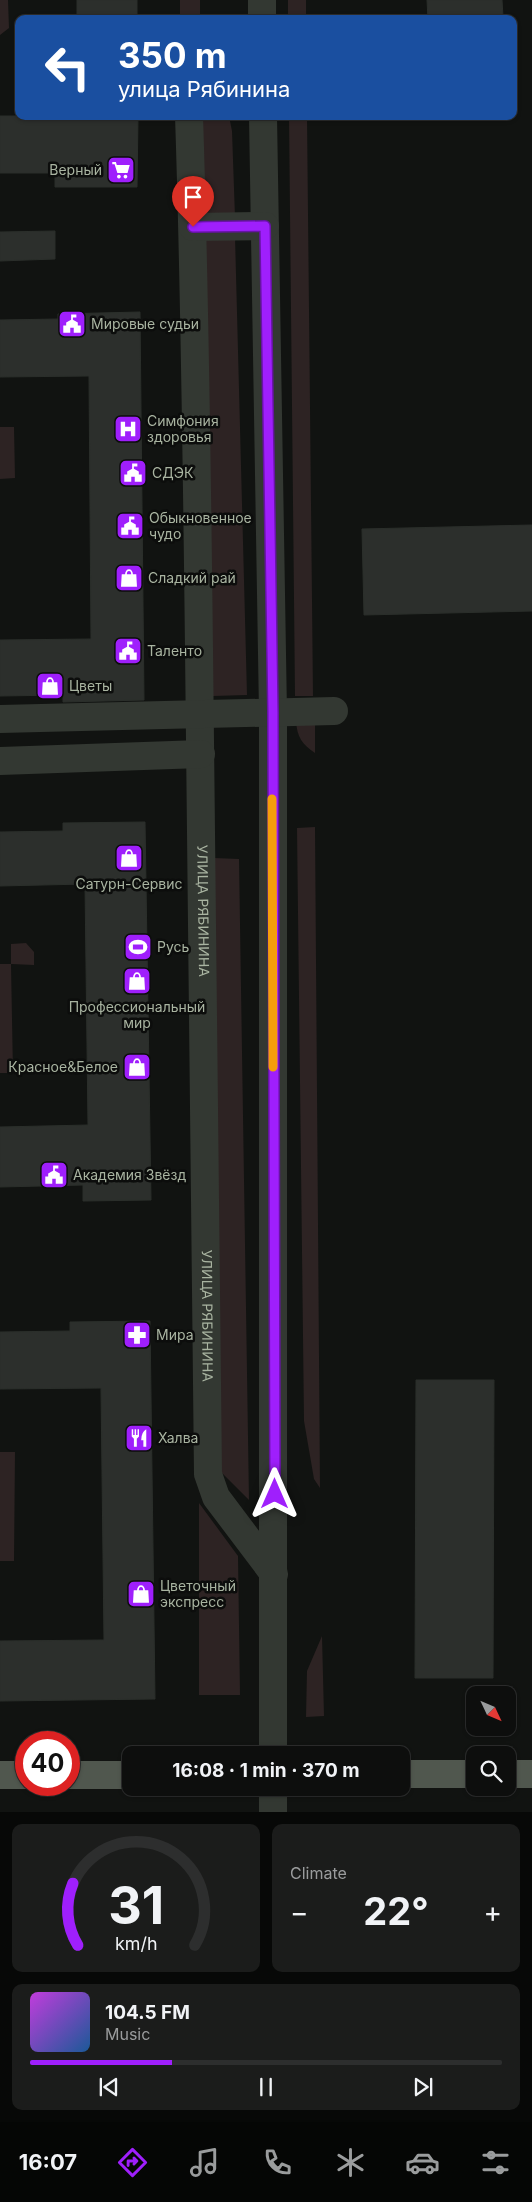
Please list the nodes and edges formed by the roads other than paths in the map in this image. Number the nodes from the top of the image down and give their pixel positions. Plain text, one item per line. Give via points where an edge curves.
1 (262, 0) edge
2 (262, 15) edge
3 (189, 120) edge
4 (263, 120) edge
5 (265, 226) junction
6 (193, 227) junction
7 (334, 711) dead end
8 (273, 712) junction
9 (200, 715) junction
10 (0, 719) edge
11 (201, 754) junction
12 (0, 761) edge
13 (274, 1574) junction
14 (273, 1746) edge
15 (410, 1774) edge
16 (466, 1774) edge
17 (516, 1774) edge
18 (532, 1774) edge
19 (0, 1775) edge
20 (15, 1775) edge
21 (80, 1775) edge
22 (122, 1775) edge
23 (273, 1796) edge
24 (274, 1812) edge

1 - 2 street
3 - 6 street, УЛИЦА РЯБИНИНА
4 - 5 street
5 - 6 street
5 - 8 street
6 - 9 street, УЛИЦА РЯБИНИНА
7 - 8 street
8 - 9 street
8 - 13 street
9 - 10 street
9 - 11 street, УЛИЦА РЯБИНИНА
11 - 12 street
11 - 13 street, УЛИЦА РЯБИНИНА via 208,1474 216,1497
13 - 14 street
15 - 16 main road
17 - 18 main road
19 - 20 main road
21 - 22 main road
23 - 24 street

